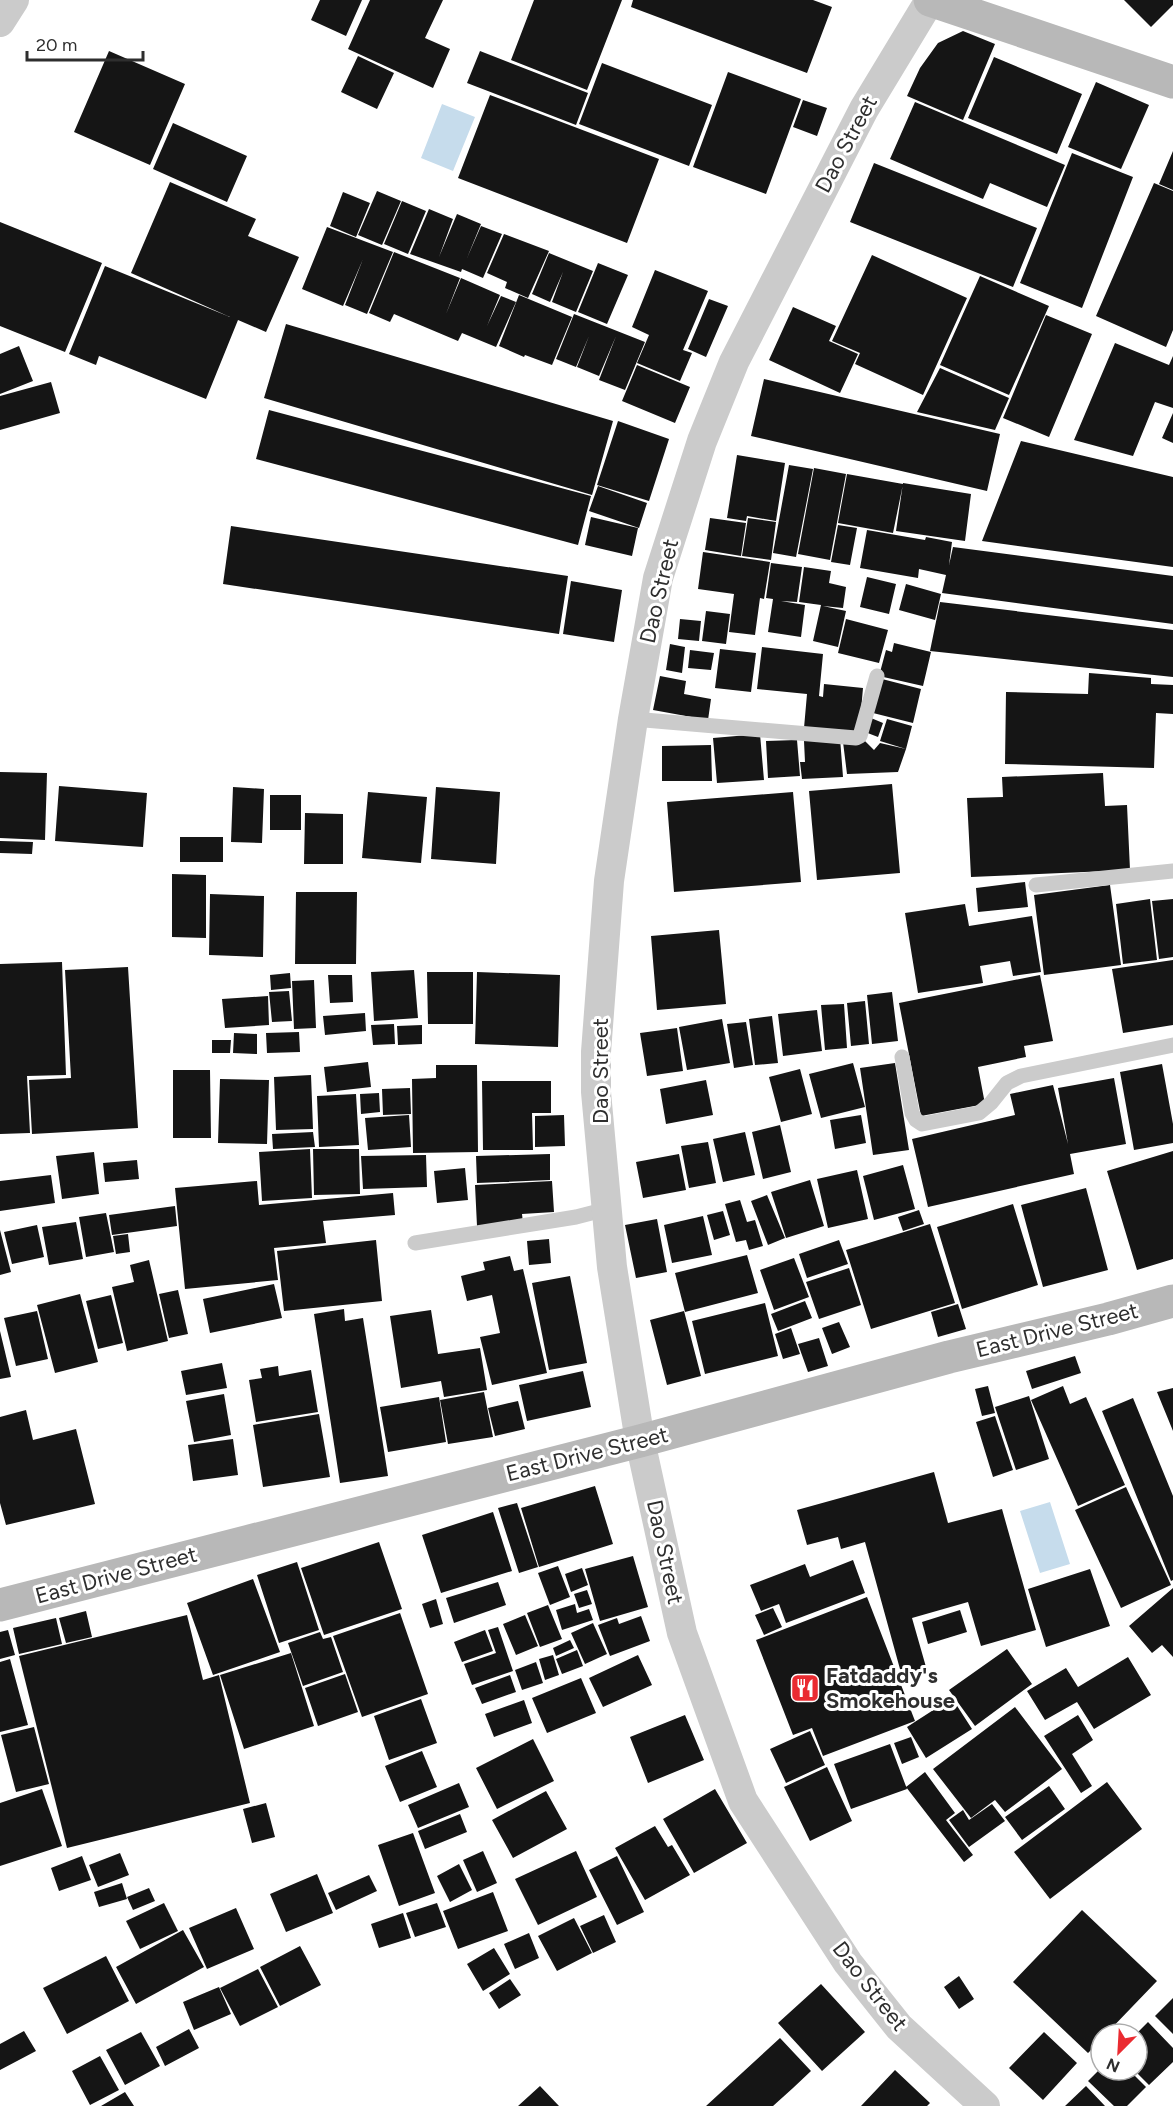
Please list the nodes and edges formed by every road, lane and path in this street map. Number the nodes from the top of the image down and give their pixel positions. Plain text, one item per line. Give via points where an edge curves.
1 (14, 0) edge
2 (930, 0) edge
3 (0, 22) edge
4 (1173, 82) edge
5 (877, 676) dead end
6 (633, 719) junction
7 (1173, 872) edge
8 (1036, 885) dead end
9 (1173, 1045) edge
10 (902, 1057) dead end
11 (607, 1209) junction
12 (415, 1243) dead end
13 (1173, 1301) edge
14 (640, 1441) junction
15 (0, 1605) edge
16 (985, 2106) edge

1 - 3 street
2 - 4 street
2 - 6 street, Dao Street via 864,109 734,362 702,441 658,578
5 - 6 lane via 860,736 856,738
6 - 11 street, Dao Street via 609,881 596,1052
7 - 8 lane
9 - 10 lane via 1021,1076 1008,1083 979,1113 922,1124 912,1113
11 - 12 lane
11 - 14 street, Dao Street via 612,1268
13 - 14 street, East Drive Street
14 - 15 street, East Drive Street
14 - 16 street, Dao Street via 682,1633 743,1801 848,1963 899,2027

